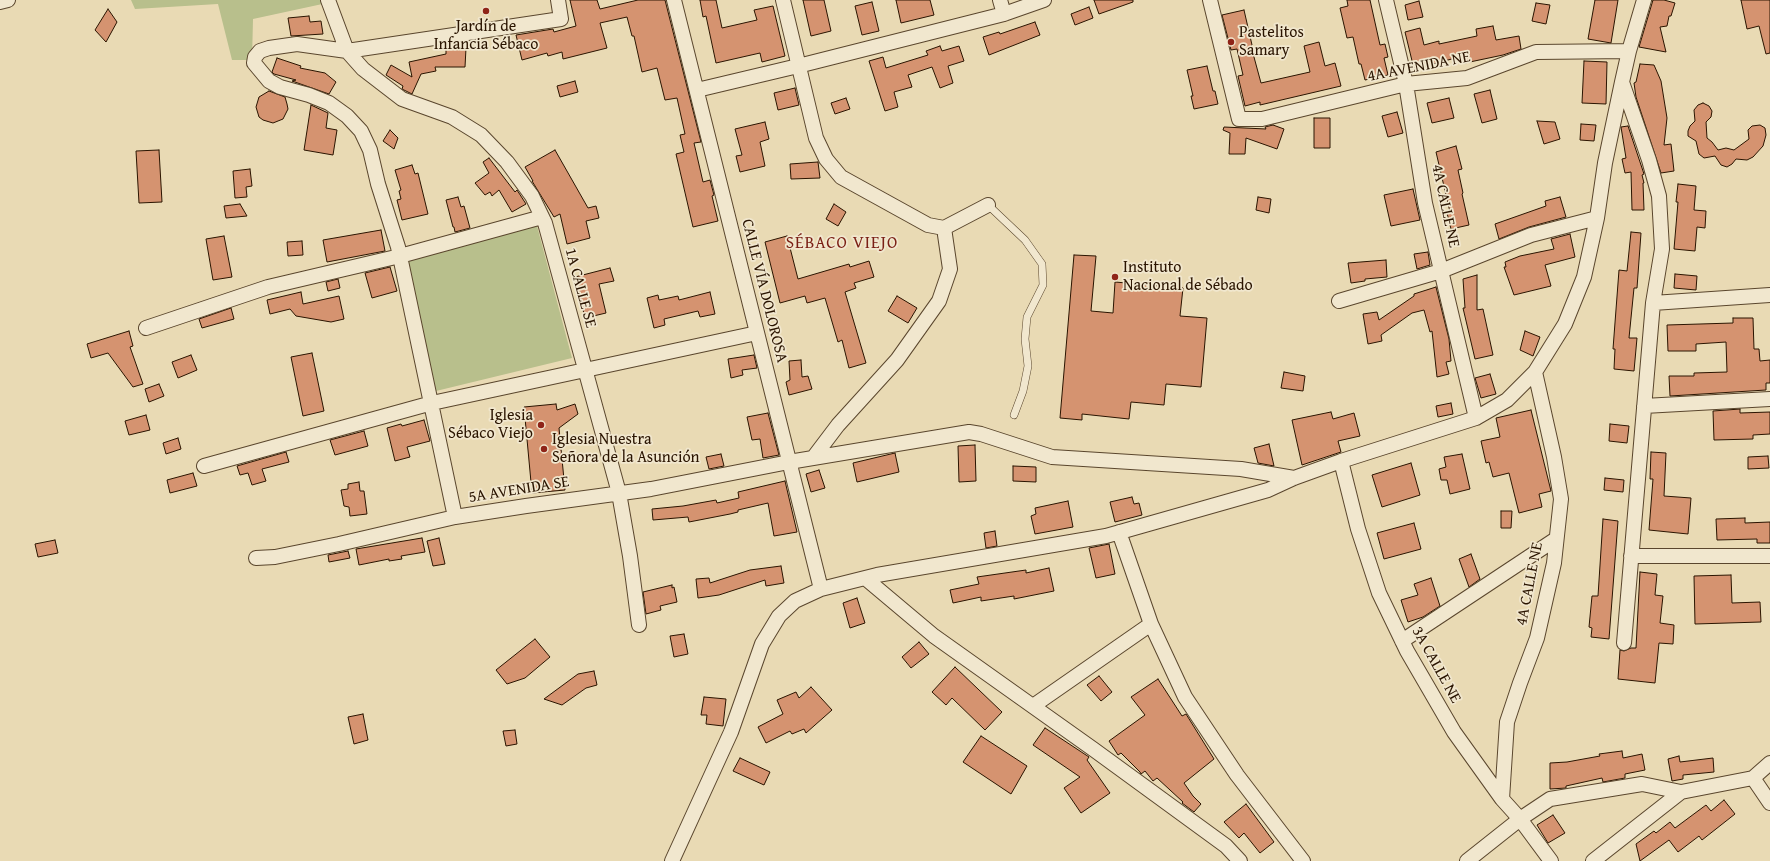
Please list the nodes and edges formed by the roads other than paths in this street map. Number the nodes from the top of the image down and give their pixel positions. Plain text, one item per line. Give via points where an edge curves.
1 (8, 0) edge
2 (328, 0) edge
3 (558, 0) edge
4 (674, 0) edge
5 (783, 0) edge
6 (1000, 0) edge
7 (1044, 0) edge
8 (1210, 0) edge
9 (1386, 0) edge
10 (1644, 0) edge
11 (0, 2) edge
12 (1004, 14) junction
13 (347, 51) junction
14 (1629, 51) junction
15 (798, 66) junction
16 (1622, 82) junction
17 (1406, 84) junction
18 (697, 90) junction
19 (988, 204) joint
20 (542, 218) junction
21 (1597, 218) junction
22 (944, 228) junction
23 (400, 256) junction
24 (1441, 271) junction
25 (1770, 295) edge
26 (1339, 301) dead end
27 (1653, 303) junction
28 (146, 328) dead end
29 (757, 332) junction
30 (585, 370) junction
31 (1535, 372) junction
32 (1770, 399) edge
33 (432, 403) junction
34 (1644, 406) junction
35 (1014, 415) dead end
36 (1476, 418) junction
37 (813, 458) junction
38 (1341, 461) junction
39 (789, 462) junction
40 (204, 466) dead end
41 (1294, 478) junction
42 (618, 493) junction
43 (455, 517) junction
44 (1119, 532) junction
45 (1556, 540) junction
46 (1631, 556) junction
47 (1770, 556) edge
48 (256, 558) dead end
49 (865, 578) junction
50 (821, 589) junction
51 (1151, 624) junction
52 (639, 625) dead end
53 (1402, 640) junction
54 (1624, 643) dead end
55 (1033, 706) junction
56 (1770, 763) edge
57 (1753, 778) junction
58 (1681, 792) junction
59 (1502, 799) junction
60 (1770, 803) edge
61 (1520, 819) junction
62 (672, 861) edge
63 (1240, 861) edge
64 (1303, 861) edge
65 (1466, 861) edge
66 (1551, 861) edge
67 (1592, 861) edge

1 - 11 street
2 - 13 street
3 - 13 street via 561,19
4 - 18 street, CALLE VÍA DOLOROSA
5 - 15 street
6 - 12 street
7 - 12 street
8 - 17 street, 4A AVENIDA NE via 1239,119 1262,119
9 - 17 street, 4A CALLE NE
10 - 14 street
12 - 15 street
13 - 20 street, 1A CALLE SE via 363,69 402,99 452,117 481,135 507,162 532,196
13 - 23 street via 297,44 260,51 254,63 269,81 329,103 347,116 361,131 370,150
14 - 16 street
14 - 17 street, 4A AVENIDA NE via 1536,52 1467,78
15 - 18 street
15 - 22 street via 816,138 826,159 841,177 928,225
16 - 21 street via 1605,163
16 - 27 street via 1659,196 1662,249
17 - 24 street, 4A CALLE NE via 1425,203
18 - 29 street, CALLE VÍA DOLOROSA
19 - 22 street
19 - 35 lane via 1025,240 1042,264 1042,284 1027,317 1025,339 1028,366 1023,391
20 - 23 street
20 - 30 street, 1A CALLE SE
21 - 24 street via 1531,235
21 - 31 street via 1584,277 1565,324
22 - 37 street via 950,269 939,301 897,360
23 - 28 street via 268,287
23 - 33 street
24 - 26 street
24 - 36 street, 4A CALLE NE
25 - 27 street
27 - 34 street
29 - 30 street
29 - 39 street, CALLE VÍA DOLOROSA
30 - 33 street
30 - 42 street, 1A CALLE SE
31 - 36 street via 1507,400
31 - 45 street, 4A CALLE NE via 1561,499
32 - 34 street
33 - 40 street
33 - 43 street
34 - 46 street
36 - 38 street
37 - 39 street, 5A AVENIDA SE
37 - 41 street, 5A AVENIDA SE via 969,432 1052,457 1241,469
38 - 41 street
38 - 53 street, 3A CALLE NE via 1358,529 1379,593
39 - 42 street, 5A AVENIDA SE
39 - 50 street, CALLE VÍA DOLOROSA
41 - 44 street via 1268,490
42 - 43 street, 5A AVENIDA SE
42 - 52 street, 1A CALLE SE
43 - 48 street, 5A AVENIDA SE via 332,546
44 - 49 street
44 - 51 street
45 - 53 street
45 - 59 street, 4A CALLE NE via 1554,563 1537,638 1507,722
46 - 47 street
46 - 54 street
49 - 50 street
49 - 55 street via 934,636
50 - 62 street via 795,602 779,616 762,644 731,732
51 - 55 street
51 - 64 street via 1185,697 1237,775
53 - 59 street, 3A CALLE NE via 1454,732
55 - 63 street via 1226,846
56 - 57 street
57 - 58 street
57 - 60 street
58 - 61 street via 1642,784 1550,799
58 - 67 street
59 - 61 street, 3A CALLE NE
61 - 65 street
61 - 66 street, 3A CALLE NE

